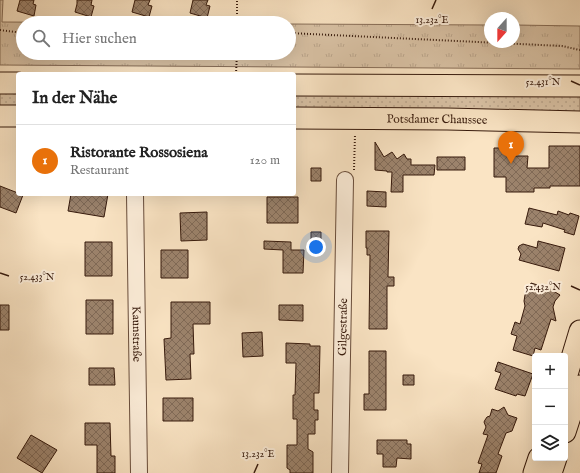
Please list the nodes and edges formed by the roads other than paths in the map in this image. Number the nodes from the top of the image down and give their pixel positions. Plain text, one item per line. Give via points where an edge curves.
1 (0, 83) edge
2 (16, 83) edge
3 (296, 85) edge
4 (580, 86) edge
5 (0, 116) edge
6 (16, 116) edge
7 (296, 118) edge
8 (580, 122) edge
9 (345, 180) road end
10 (135, 196) edge
11 (580, 331) edge
12 (568, 371) edge
13 (580, 386) edge
14 (567, 425) edge
15 (538, 461) edge
16 (555, 461) edge
17 (139, 473) edge
18 (340, 473) edge
19 (534, 473) edge
20 (551, 473) edge

1 - 2 main road
3 - 4 main road
5 - 6 main road
7 - 8 main road, Potsdamer Chaussee
9 - 18 street, Gilgestraße
10 - 17 street, Kaunstraße
11 - 12 main road
13 - 14 main road
15 - 19 main road
16 - 20 main road

